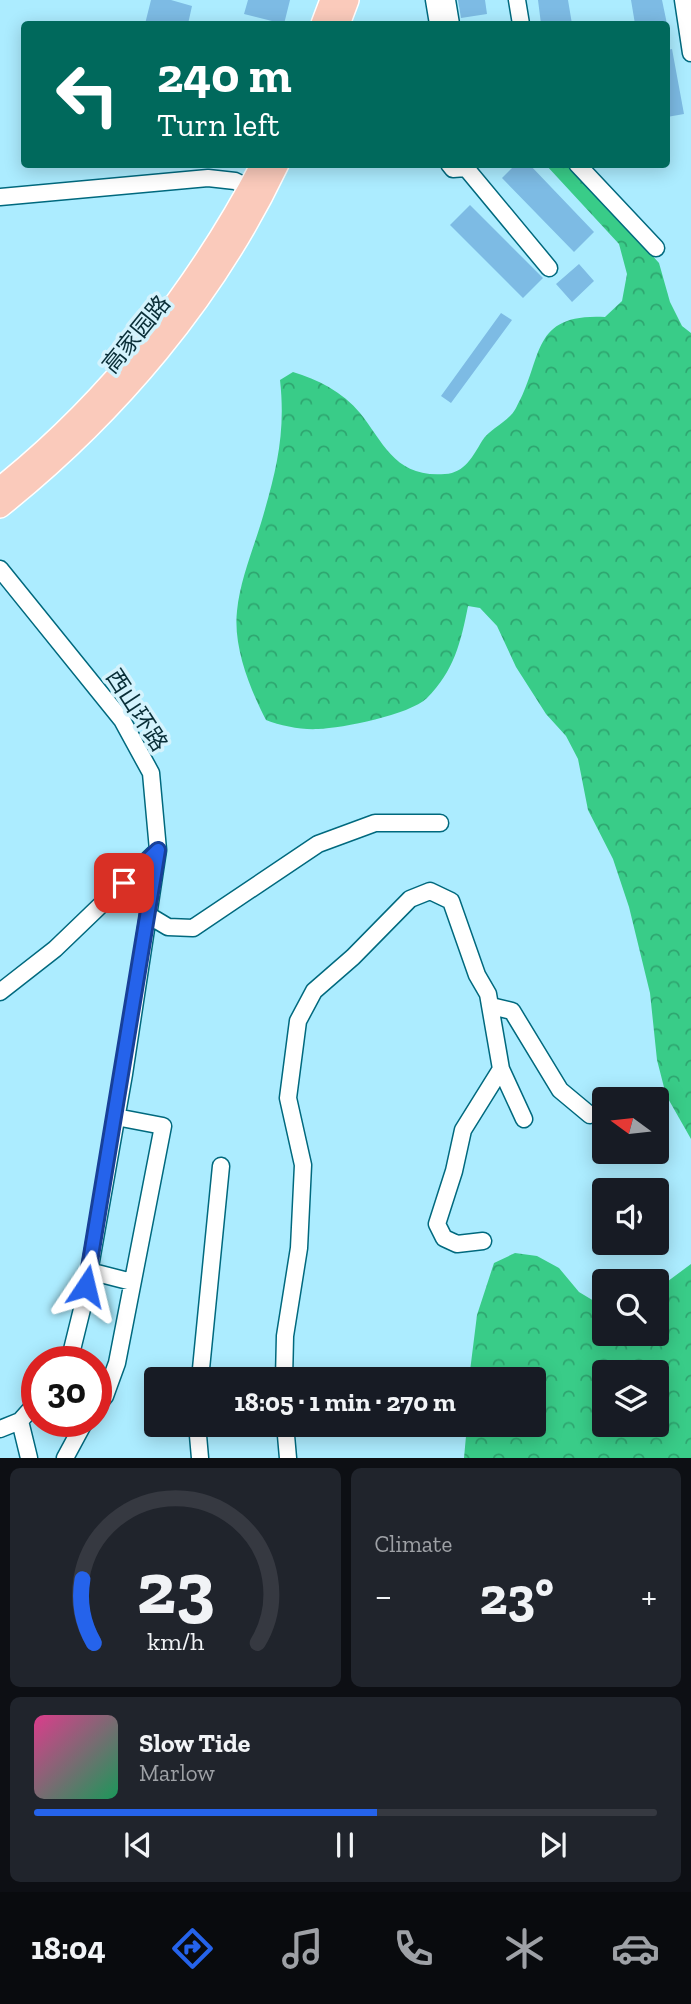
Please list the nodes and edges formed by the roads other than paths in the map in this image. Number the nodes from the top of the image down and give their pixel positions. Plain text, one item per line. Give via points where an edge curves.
1 (331, 0) edge
2 (348, 0) edge
3 (434, 0) edge
4 (447, 0) edge
5 (517, 0) edge
6 (683, 0) edge
7 (323, 21) edge
8 (339, 21) edge
9 (438, 21) edge
10 (450, 21) edge
11 (520, 21) edge
12 (691, 53) edge
13 (261, 168) edge
14 (275, 168) edge
15 (470, 168) edge
16 (582, 168) edge
17 (256, 192) junction
18 (0, 197) edge
19 (656, 248) dead end
20 (549, 268) dead end
21 (0, 488) edge
22 (0, 507) edge
23 (0, 569) edge
24 (440, 823) dead end
25 (158, 850) junction
26 (148, 915) junction
27 (0, 992) edge
28 (491, 1006) junction
29 (501, 1069) junction
30 (590, 1115) dead end
31 (116, 1117) junction
32 (524, 1119) dead end
33 (221, 1166) dead end
34 (483, 1241) dead end
35 (89, 1271) junction
36 (132, 1282) junction
37 (73, 1346) edge
38 (201, 1367) edge
39 (284, 1367) edge
40 (112, 1377) edge
41 (20, 1420) joint
42 (0, 1429) edge
43 (76, 1437) edge
44 (198, 1437) edge
45 (286, 1437) edge
46 (29, 1458) edge
47 (65, 1458) edge
48 (200, 1458) edge
49 (288, 1458) edge

1 - 7 main road
2 - 8 main road
3 - 9 street
4 - 10 street
5 - 11 street
6 - 12 street
13 - 17 main road, 高家园路
14 - 17 main road, 高家园路
15 - 20 street
16 - 19 street
17 - 18 street via 235,181 208,178
17 - 21 main road, 高家园路 via 154,333 85,414
17 - 22 main road, 高家园路 via 213,280 162,348 60,458
23 - 25 street, 西山环路 via 122,720 151,773
24 - 26 street via 375,823 318,844 192,928 168,927
25 - 26 street, 西山环路
25 - 27 street via 55,949
26 - 31 street, 西山环路
28 - 29 street
28 - 30 street via 512,1012 560,1090
28 - 39 street via 451,901 430,891 410,899 314,991 298,1021 288,1098 303,1165 299,1248
29 - 32 street
29 - 34 street via 463,1130 437,1224 444,1238 457,1244
31 - 35 street, 西山环路
31 - 36 street via 163,1126
33 - 38 street
35 - 36 street
35 - 37 street, 西山环路
36 - 40 street
41 - 42 street
41 - 46 street
43 - 47 street
44 - 48 street
45 - 49 street

